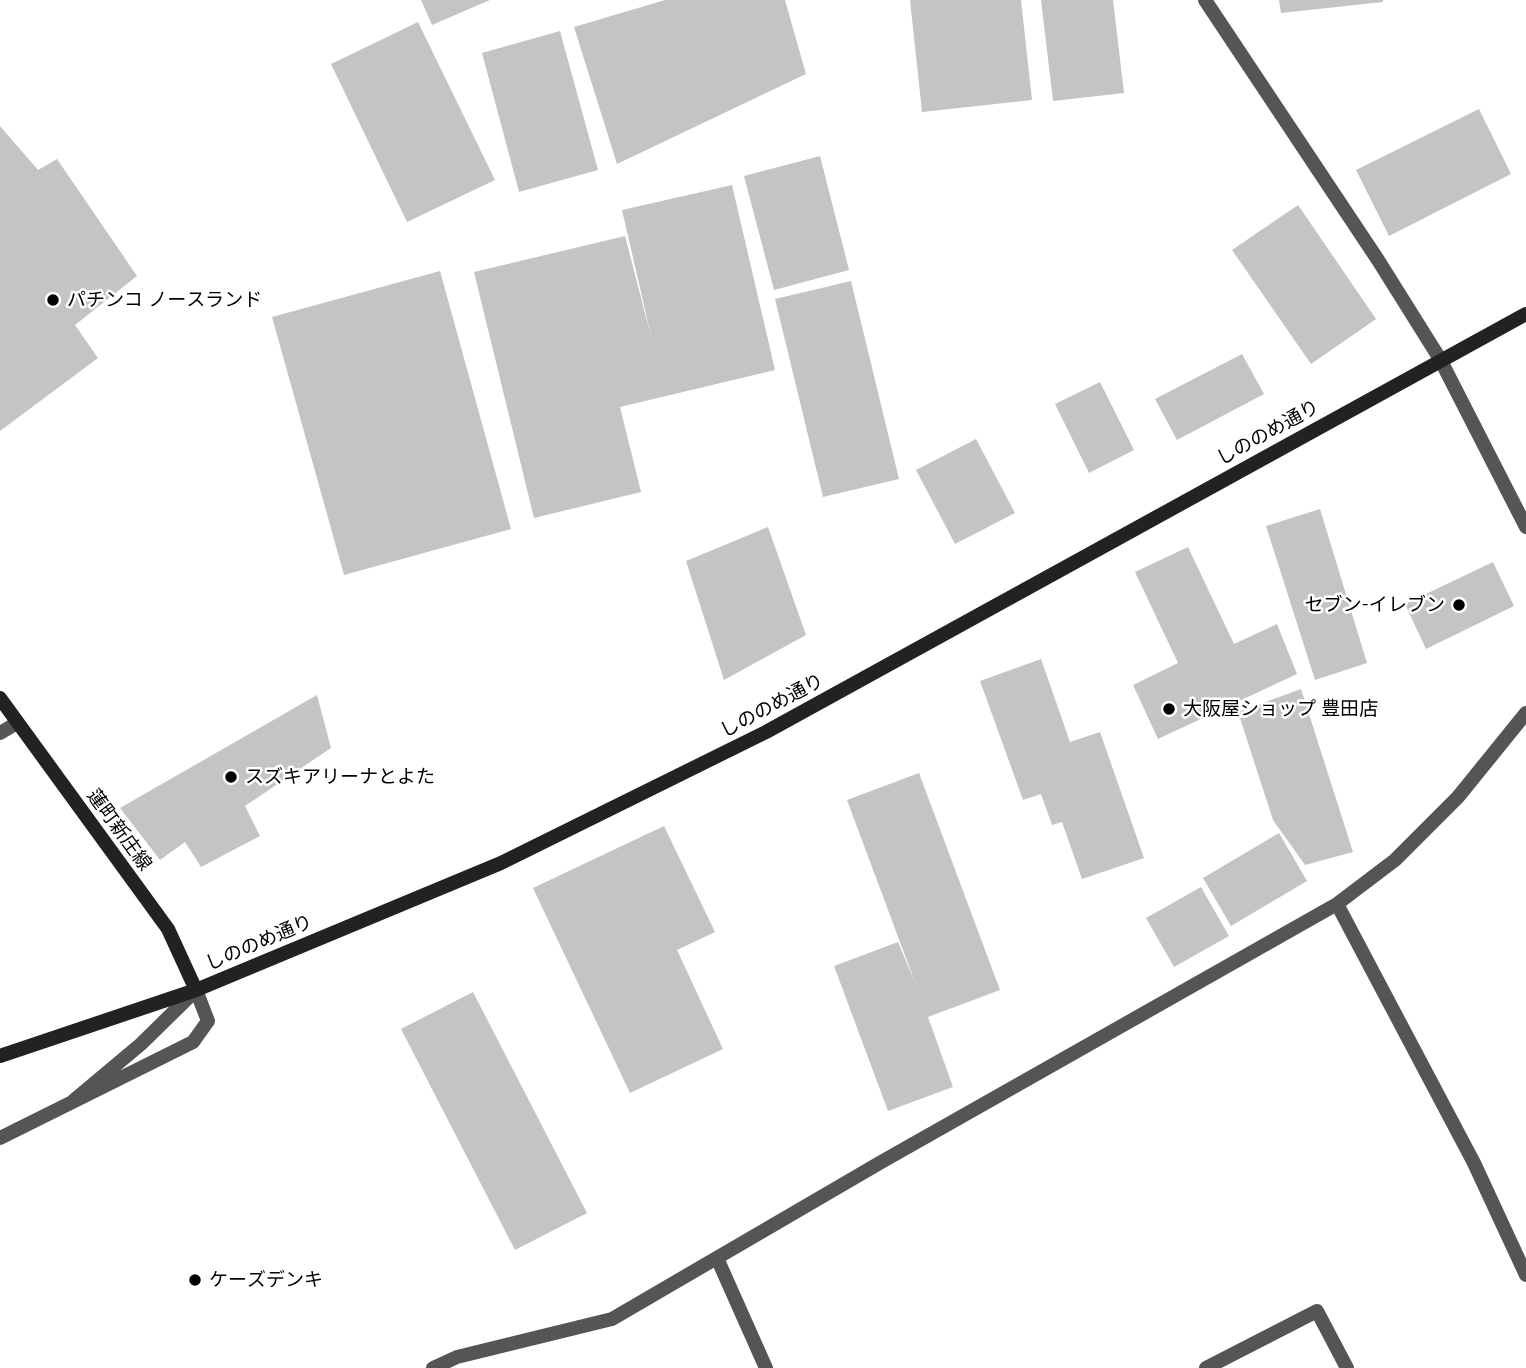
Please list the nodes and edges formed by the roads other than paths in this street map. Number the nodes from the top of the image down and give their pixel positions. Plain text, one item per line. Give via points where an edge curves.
1 (1205, 0) edge
2 (1526, 314) edge
3 (1440, 359) junction
4 (1526, 527) edge
5 (0, 698) edge
6 (1526, 713) edge
7 (17, 723) junction
8 (0, 733) edge
9 (1337, 904) junction
10 (196, 990) junction
11 (0, 1056) edge
12 (73, 1101) junction
13 (0, 1138) edge
14 (717, 1258) junction
15 (1526, 1275) edge
16 (459, 1363) edge
17 (433, 1368) edge
18 (766, 1368) edge
19 (1206, 1368) edge
20 (1347, 1368) edge

1 - 3 street
2 - 3 main road, しののめ通り
3 - 4 street
3 - 10 main road, しののめ通り via 766,732 501,863
5 - 7 main road, 蓮町新庄線
6 - 9 street via 1458,797 1395,860
7 - 8 street
7 - 10 main road, 蓮町新庄線 via 168,929
9 - 14 street
9 - 15 street via 1474,1163
10 - 11 main road, しののめ通り
10 - 12 street
10 - 12 street via 208,1021 193,1042
12 - 13 street
14 - 16 street via 612,1319
14 - 18 street
16 - 17 street
19 - 20 street via 1317,1311

